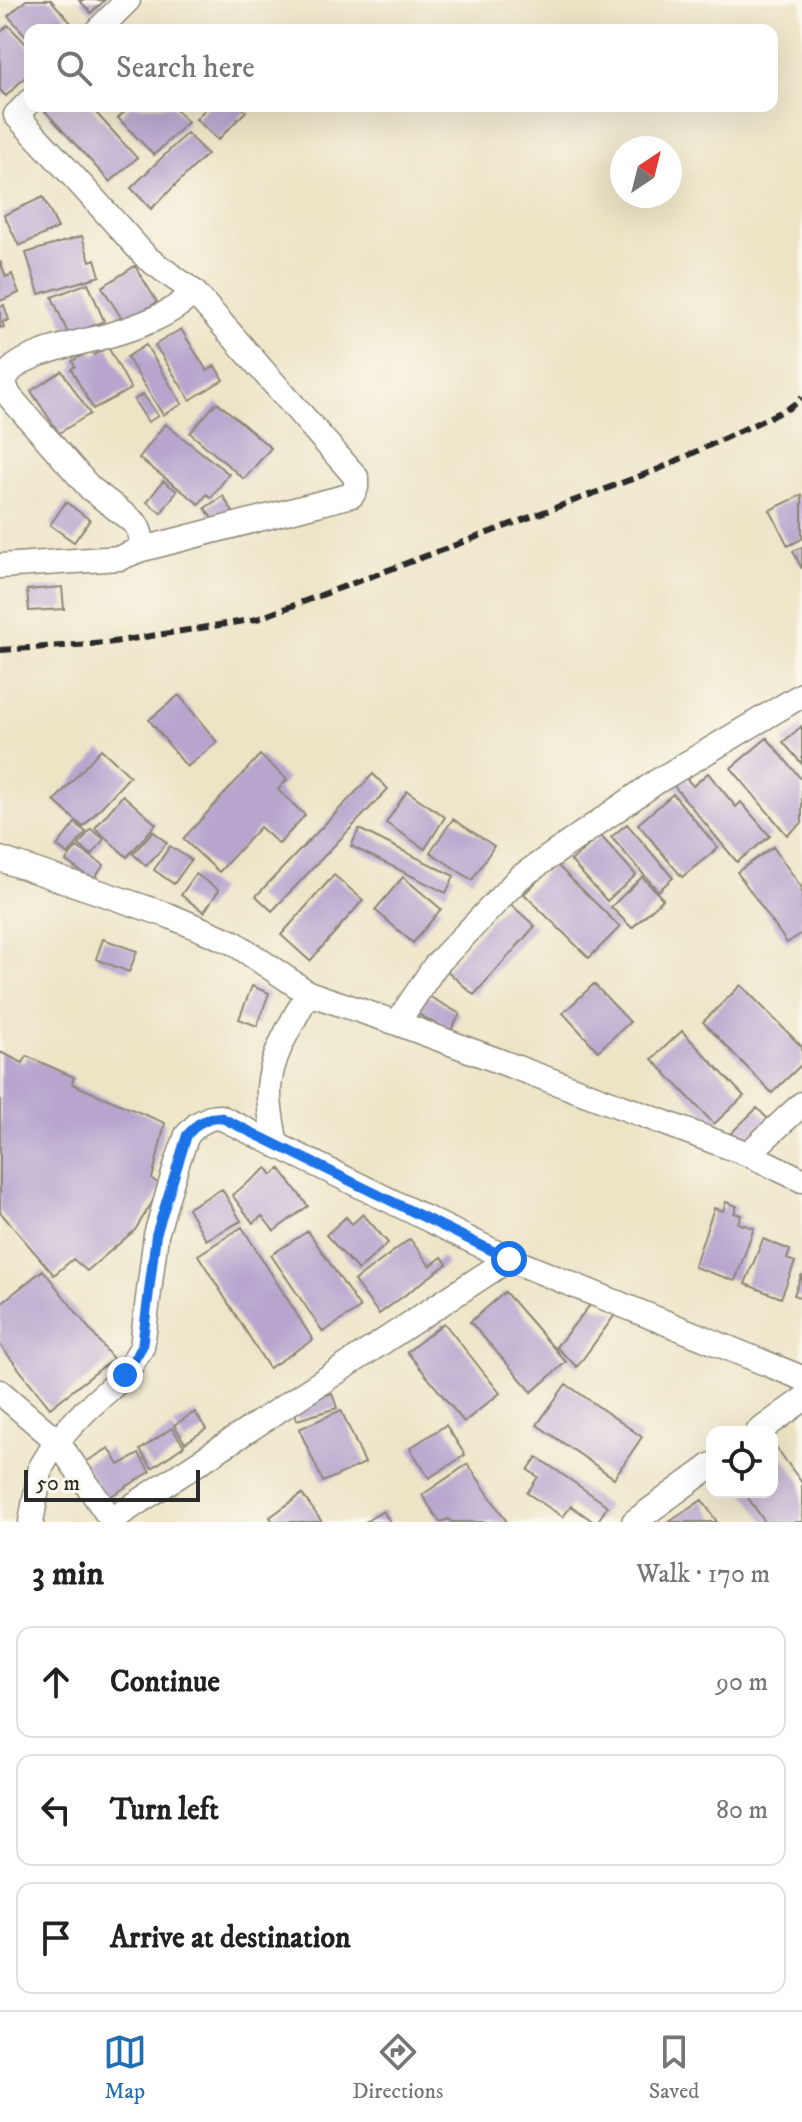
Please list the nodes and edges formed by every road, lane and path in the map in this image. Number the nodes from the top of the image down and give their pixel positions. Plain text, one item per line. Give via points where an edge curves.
1 (128, 0) edge
2 (104, 24) edge
3 (24, 107) edge
4 (194, 292) junction
5 (139, 550) junction
6 (0, 566) edge
7 (802, 695) edge
8 (0, 859) edge
9 (308, 993) junction
10 (397, 1023) junction
11 (802, 1104) edge
12 (276, 1145) junction
13 (748, 1154) junction
14 (802, 1180) edge
15 (509, 1259) junction
16 (802, 1378) edge
17 (0, 1392) edge
18 (802, 1400) edge
19 (766, 1426) edge
20 (57, 1441) junction
21 (706, 1469) edge
22 (112, 1521) edge
23 (31, 1522) edge
24 (634, 1522) edge

1 - 2 street
3 - 4 street via 16,115 147,258
4 - 5 street via 161,316 51,350 20,363 5,378 10,397 90,488 136,524
4 - 5 street via 356,477 356,488 352,495
5 - 6 street via 120,558
7 - 10 street via 656,782 519,878 435,966
8 - 9 street via 234,943
9 - 10 street
9 - 12 street via 274,1062 269,1088
10 - 13 street
11 - 13 street
12 - 15 street
12 - 20 street via 220,1117 198,1124 187,1135 156,1235 142,1347 125,1375
13 - 14 street
15 - 16 street
15 - 22 street
17 - 20 street
18 - 19 street
20 - 22 street
20 - 23 street via 41,1467
21 - 24 street

